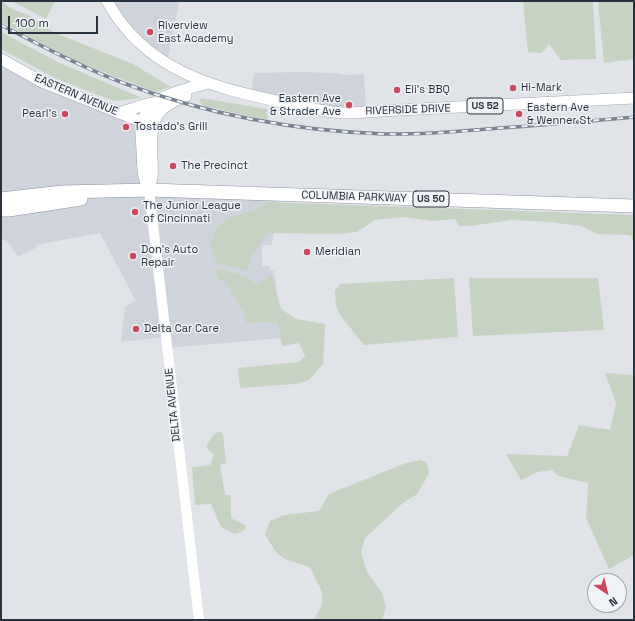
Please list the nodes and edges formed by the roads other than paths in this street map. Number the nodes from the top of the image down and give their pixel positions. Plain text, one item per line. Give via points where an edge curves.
1 (107, 1) edge
2 (1, 59) edge
3 (209, 83) junction
4 (634, 98) edge
5 (154, 103) junction
6 (119, 113) junction
7 (149, 123) junction
8 (149, 190) junction
9 (122, 191) junction
10 (72, 192) junction
11 (1, 199) edge
12 (634, 206) edge
13 (16, 208) junction
14 (1, 210) edge
15 (199, 620) edge

1 - 3 main road, US 52 via 123,27 143,46 188,76
2 - 6 main road, EASTERN AVENUE via 42,82
3 - 4 main road, RIVERSIDE DRIVE / US 52 via 251,96 343,113
3 - 5 main road via 169,95
3 - 7 main road via 193,94 167,105
5 - 6 main road
5 - 7 main road, DELTA AVENUE via 150,108
6 - 7 main road, EASTERN AVENUE
7 - 8 main road, DELTA AVENUE via 152,178
8 - 9 highway, COLUMBIA PARKWAY / US 50
8 - 12 highway, COLUMBIA PARKWAY / US 50
8 - 15 main road, DELTA AVENUE
9 - 10 highway, COLUMBIA PARKWAY / US 50
9 - 13 highway, COLUMBIA PARKWAY / US 50
10 - 11 highway, COLUMBIA PARKWAY / US 50
10 - 13 highway via 48,201 19,205
13 - 14 highway, COLUMBIA PARKWAY / US 50

